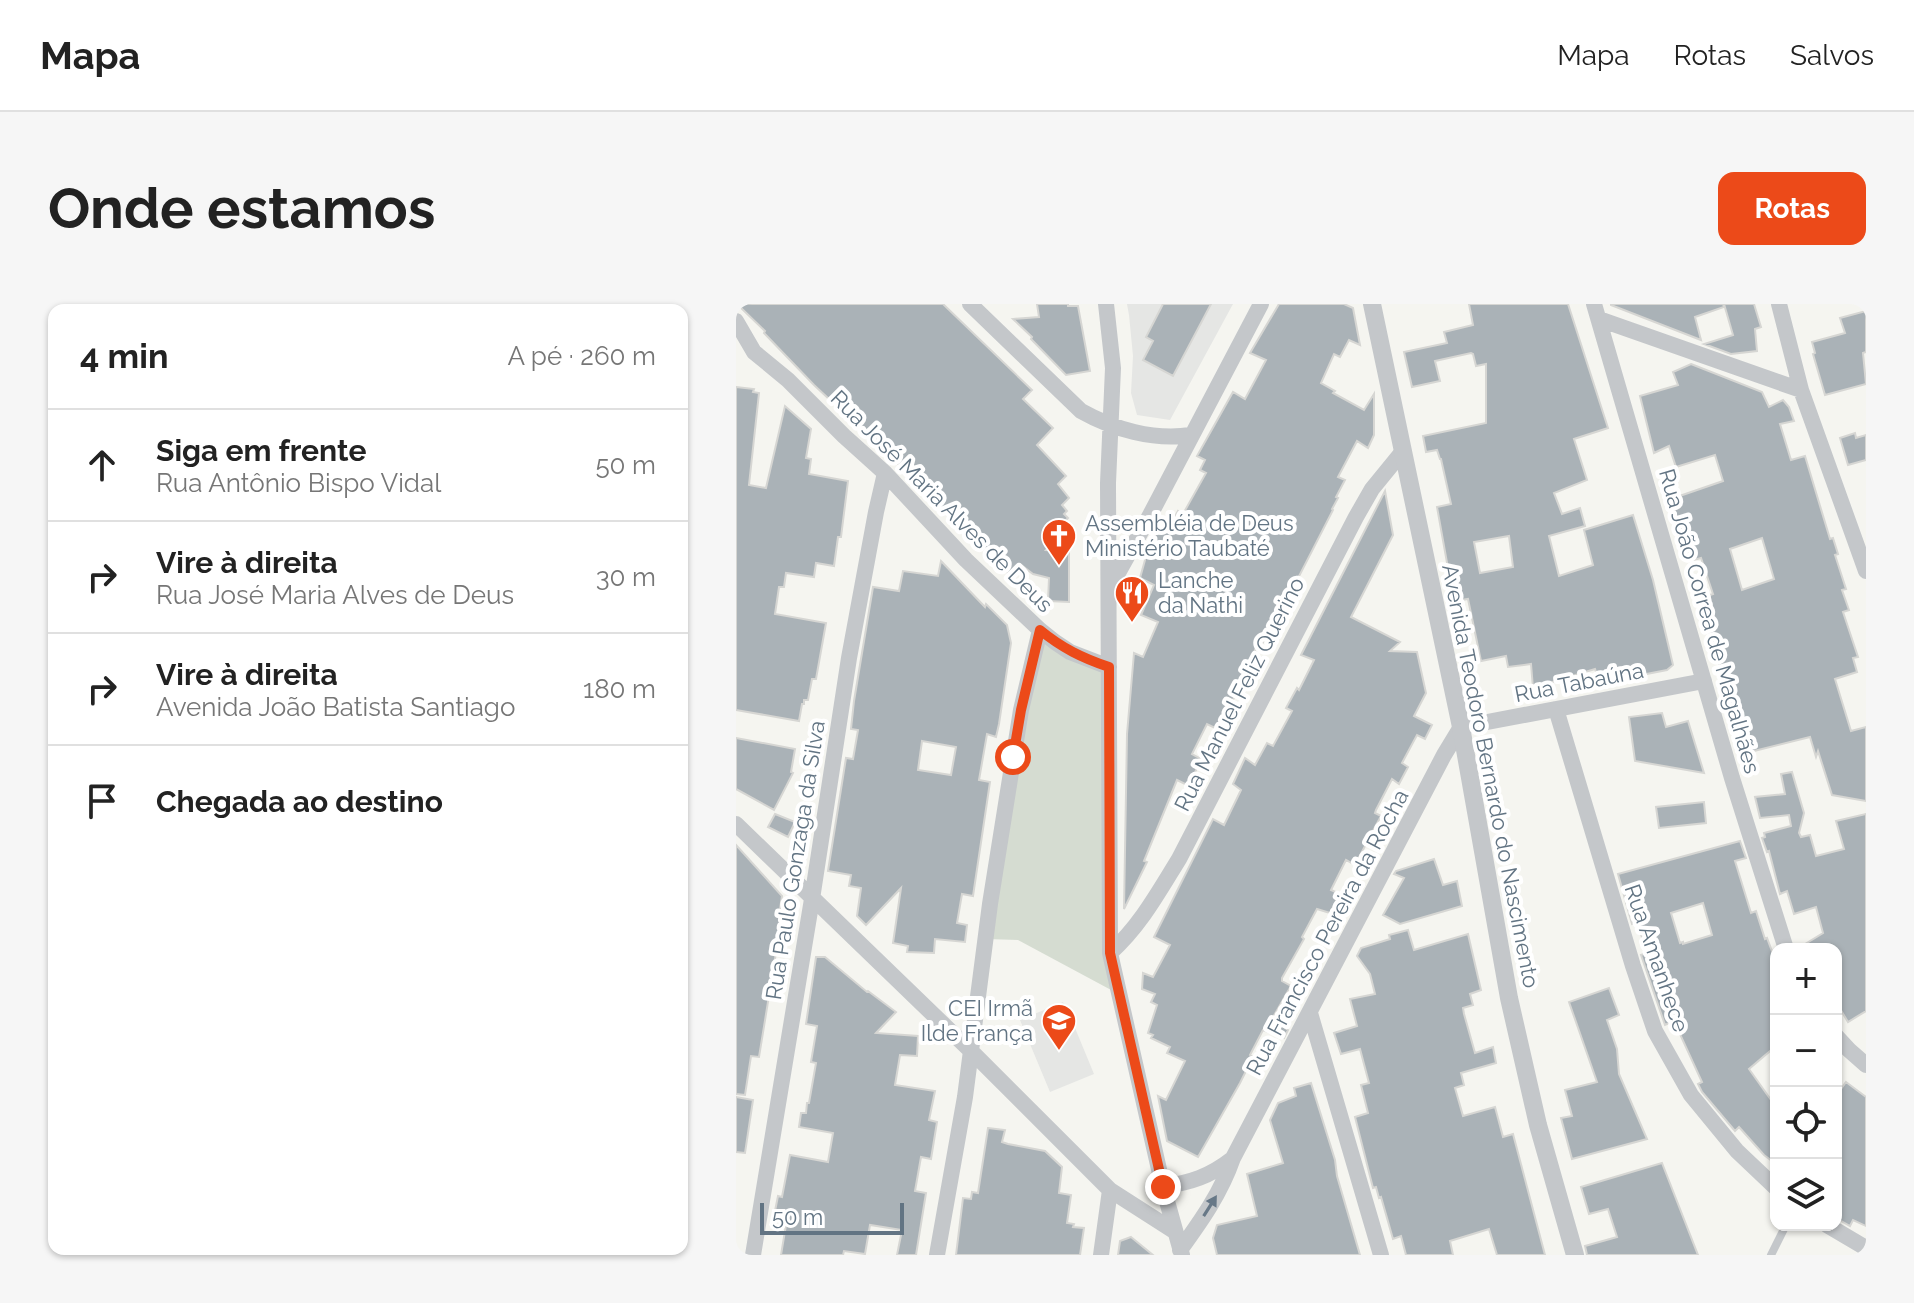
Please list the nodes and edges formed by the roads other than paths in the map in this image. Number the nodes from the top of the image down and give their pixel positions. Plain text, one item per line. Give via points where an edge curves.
1 (970, 304) edge
2 (1106, 304) edge
3 (1261, 304) edge
4 (1372, 304) edge
5 (1779, 304) edge
6 (1597, 311) edge
7 (736, 321) edge
8 (736, 350) edge
9 (754, 352) junction
10 (1801, 390) junction
11 (1110, 424) junction
12 (1191, 435) junction
13 (1403, 451) junction
14 (885, 473) junction
15 (1866, 571) edge
16 (1108, 590) junction
17 (1040, 630) junction
18 (1109, 667) junction
19 (1704, 681) junction
20 (1556, 709) junction
21 (1461, 727) junction
22 (736, 824) edge
23 (812, 899) junction
24 (1784, 943) edge
25 (1110, 953) junction
26 (1310, 1013) junction
27 (1842, 1042) edge
28 (972, 1052) junction
29 (1866, 1065) edge
30 (1233, 1158) junction
31 (1770, 1182) edge
32 (1163, 1187) junction
33 (1110, 1190) junction
34 (1174, 1231) junction
35 (1783, 1231) edge
36 (1837, 1231) edge
37 (1866, 1248) edge
38 (1181, 1253) edge
39 (753, 1255) edge
40 (937, 1255) edge
41 (1101, 1255) edge
42 (1381, 1255) edge
43 (1575, 1255) edge
44 (1771, 1255) edge

1 - 11 street via 1081,411
2 - 11 street via 1113,368
3 - 12 street
4 - 13 street, Avenida Teodoro Bernardo do Nascimento
5 - 10 street
6 - 10 street
6 - 19 street, Rua João Correa de Magalhães
7 - 9 street, Rua José Maria Alves de Deus
8 - 9 street
9 - 14 street, Rua José Maria Alves de Deus
10 - 15 street
11 - 12 street via 1165,437
11 - 16 street
12 - 16 street
13 - 21 street, Avenida Teodoro Bernardo do Nascimento
13 - 25 street, Rua Manuel Feliz Querino via 1356,517 1179,859 1143,916
14 - 17 street, Rua José Maria Alves de Deus
14 - 23 street, Rua Paulo Gonzaga da Silva via 849,658
16 - 18 street
17 - 18 street, Rua José Maria Alves de Deus via 1070,652
17 - 28 street via 1021,710
18 - 25 street
19 - 20 street, Rua Tabaúna
19 - 24 street, Rua João Correa de Magalhães
20 - 21 street, Rua Tabaúna
20 - 31 street, Rua Amanhece via 1655,1031 1691,1095
21 - 26 street, Rua Francisco Pereira da Rocha
21 - 43 street, Avenida Teodoro Bernardo do Nascimento via 1509,998
22 - 23 street
23 - 28 street
23 - 39 street, Rua Paulo Gonzaga da Silva
25 - 32 street
26 - 30 street, Rua Francisco Pereira da Rocha
26 - 42 street
27 - 29 street
28 - 33 street
28 - 40 street
30 - 32 street via 1203,1178
38 -> 30 street, Rua Francisco Pereira da Rocha via 1211,1207
32 - 34 street
33 - 34 street
33 - 41 street
34 - 38 street
35 - 44 lane
36 - 37 street

